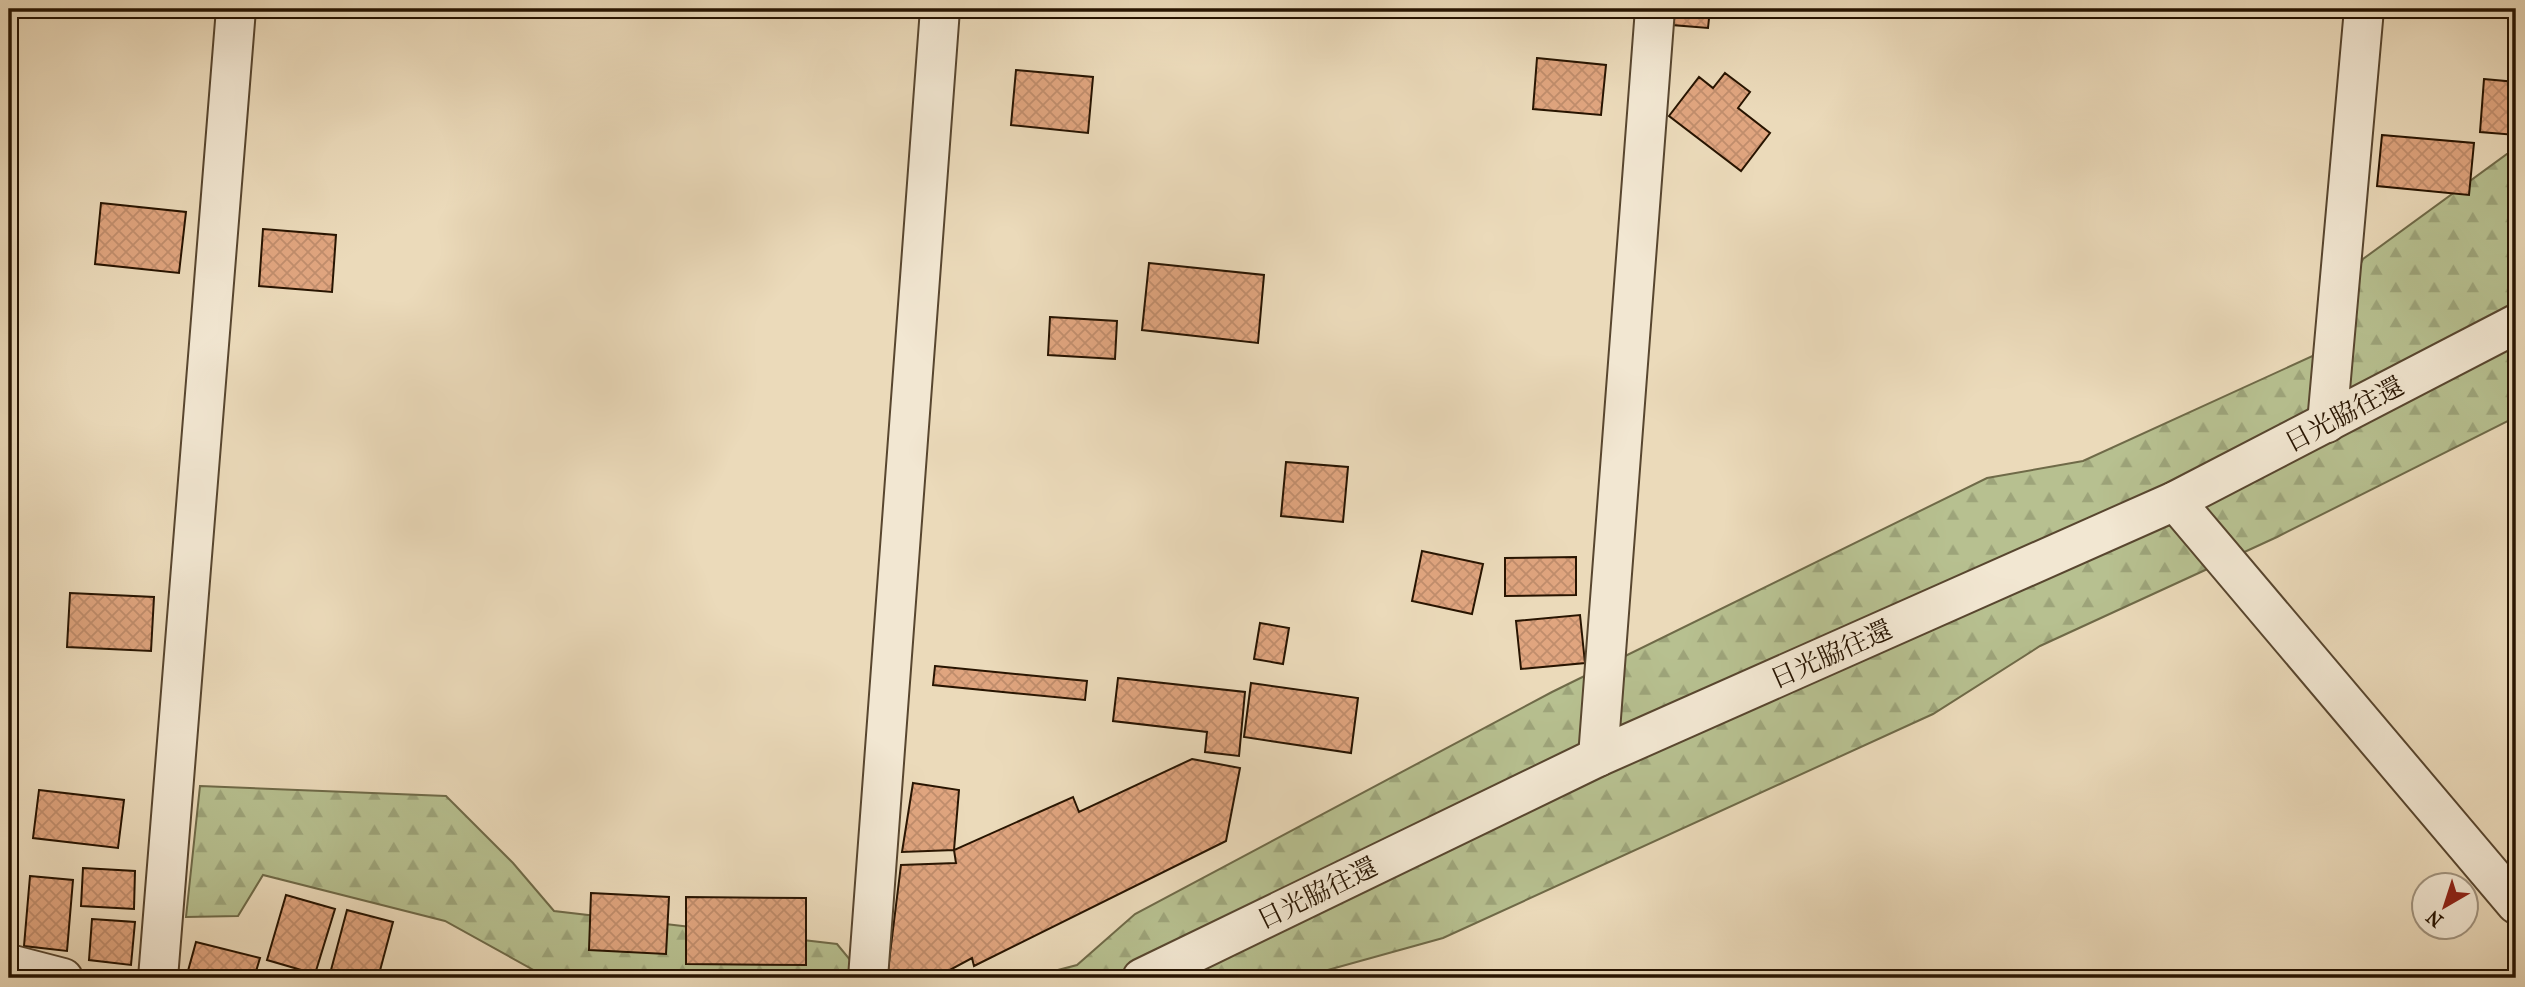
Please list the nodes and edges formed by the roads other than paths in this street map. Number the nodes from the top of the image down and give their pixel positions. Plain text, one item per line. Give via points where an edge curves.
1 (236, 9) edge
2 (940, 9) edge
3 (1655, 9) edge
4 (2364, 9) edge
5 (2516, 324) edge
6 (2327, 423) junction
7 (2175, 501) junction
8 (1598, 757) junction
9 (2516, 904) edge
10 (9, 964) edge
11 (63, 978) edge
12 (158, 978) edge
13 (868, 978) edge
14 (1142, 978) edge

1 - 12 street
2 - 13 street
3 - 8 street
4 - 6 street
5 - 6 street, 日光脇往還
6 - 7 street, 日光脇往還
7 - 8 street, 日光脇往還
7 - 9 street
8 - 14 street, 日光脇往還
10 - 11 street

